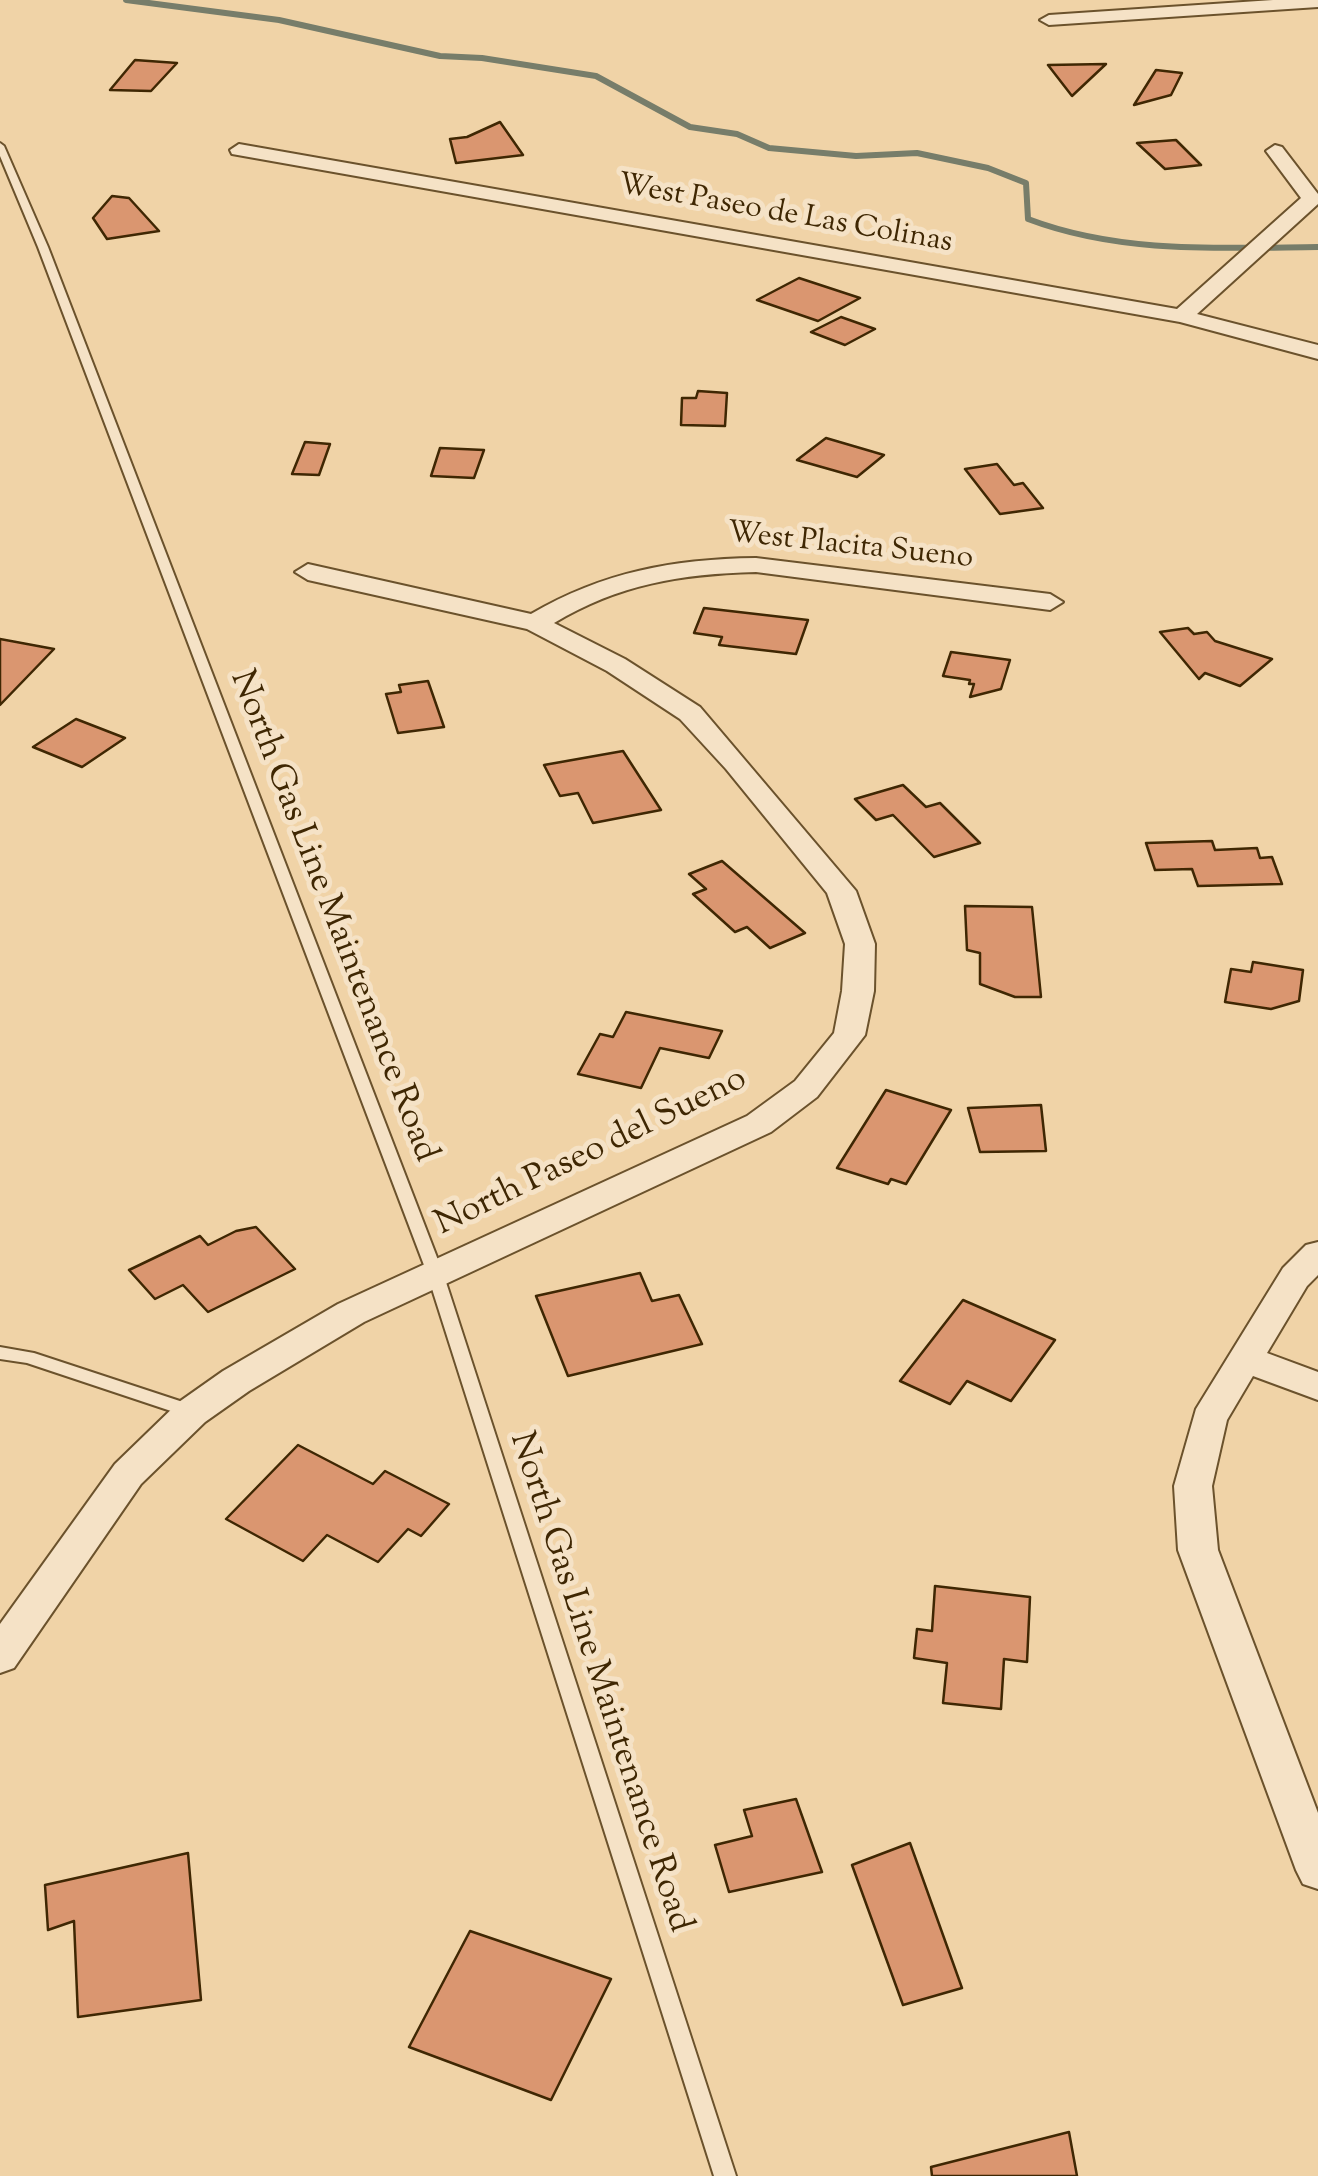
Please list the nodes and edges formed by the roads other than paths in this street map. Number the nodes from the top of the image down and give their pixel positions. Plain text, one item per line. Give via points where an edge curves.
1 (1318, 2) edge
2 (1048, 20) dead end
3 (0, 146) edge
4 (239, 150) dead end
5 (1275, 152) dead end
6 (1181, 316) junction
7 (1318, 352) edge
8 (308, 572) dead end
9 (1050, 602) dead end
10 (535, 622) junction
11 (1318, 1254) edge
12 (435, 1273) junction
13 (0, 1353) edge
14 (1244, 1359) junction
15 (1318, 1386) edge
16 (192, 1412) junction
17 (0, 1656) edge
18 (1318, 1870) edge
19 (725, 2176) edge

1 - 2 street
3 - 12 lane, North Gas Line Maintenance Road
4 - 6 street, West Paseo de Las Colinas
5 - 6 street via 1312,199
6 - 7 street, West Paseo de Las Colinas
8 - 10 street, North Paseo del Sueno
9 - 10 street, West Placita Sueno via 711,565 597,586
10 - 12 street, North Paseo del Sueno via 690,713 736,762 841,891 860,944 858,991 849,1035 806,1089 759,1124
11 - 14 street via 1295,1277
12 - 16 street, North Paseo del Sueno via 351,1314
12 - 19 lane, North Gas Line Maintenance Road
13 - 16 lane
14 - 15 street
14 - 18 street via 1209,1419 1194,1486 1198,1550
16 - 17 street, North Paseo del Sueno via 128,1474

